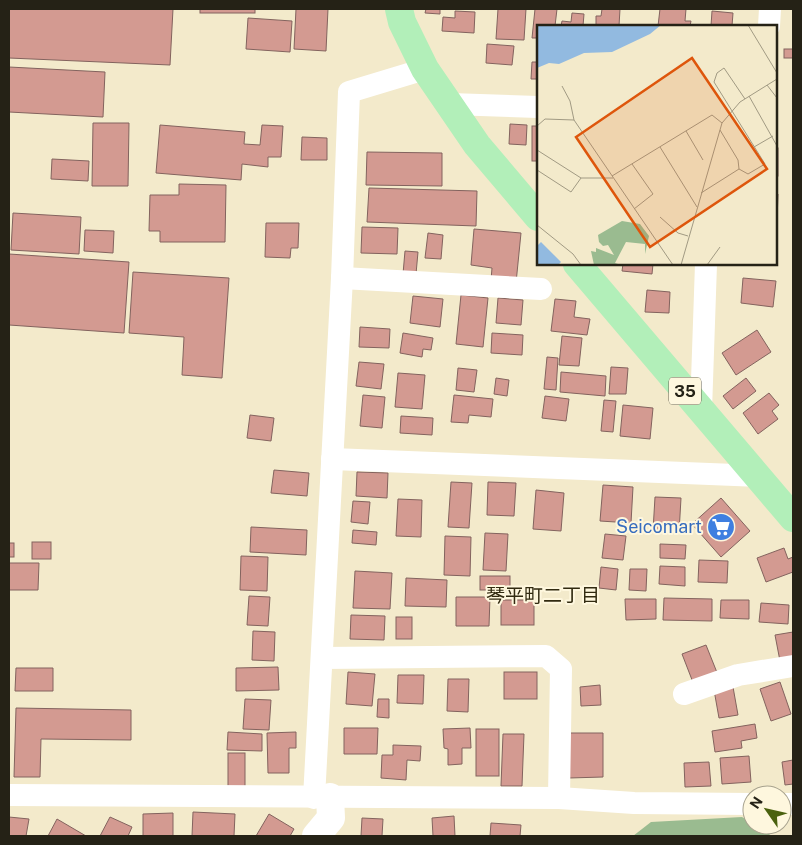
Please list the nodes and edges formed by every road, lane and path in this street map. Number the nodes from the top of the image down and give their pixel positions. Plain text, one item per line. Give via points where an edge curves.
1 (399, 9) edge
2 (770, 9) edge
3 (769, 25) edge
4 (425, 69) junction
5 (450, 104) junction
6 (537, 107) edge
7 (537, 216) edge
8 (579, 265) edge
9 (706, 265) edge
10 (342, 278) junction
11 (540, 289) dead end
12 (701, 410) junction
13 (332, 459) junction
14 (760, 476) junction
15 (793, 518) edge
16 (322, 658) junction
17 (793, 666) edge
18 (684, 694) dead end
19 (9, 795) edge
20 (322, 797) junction
21 (559, 798) junction
22 (742, 804) edge
23 (316, 836) edge

1 - 4 main road
2 - 3 street
4 - 5 main road
4 - 10 street via 349,92
5 - 6 street
5 - 7 main road via 477,145
8 - 12 main road, 35
9 - 12 street
10 - 11 street
10 - 13 street
12 - 14 main road, 35
13 - 14 street
13 - 16 street
14 - 15 main road, 35
16 - 20 street
16 - 21 street via 546,656 561,669
17 - 18 street via 738,675
19 - 20 street
20 - 21 street
20 - 23 street via 331,818
21 - 22 street via 634,803

